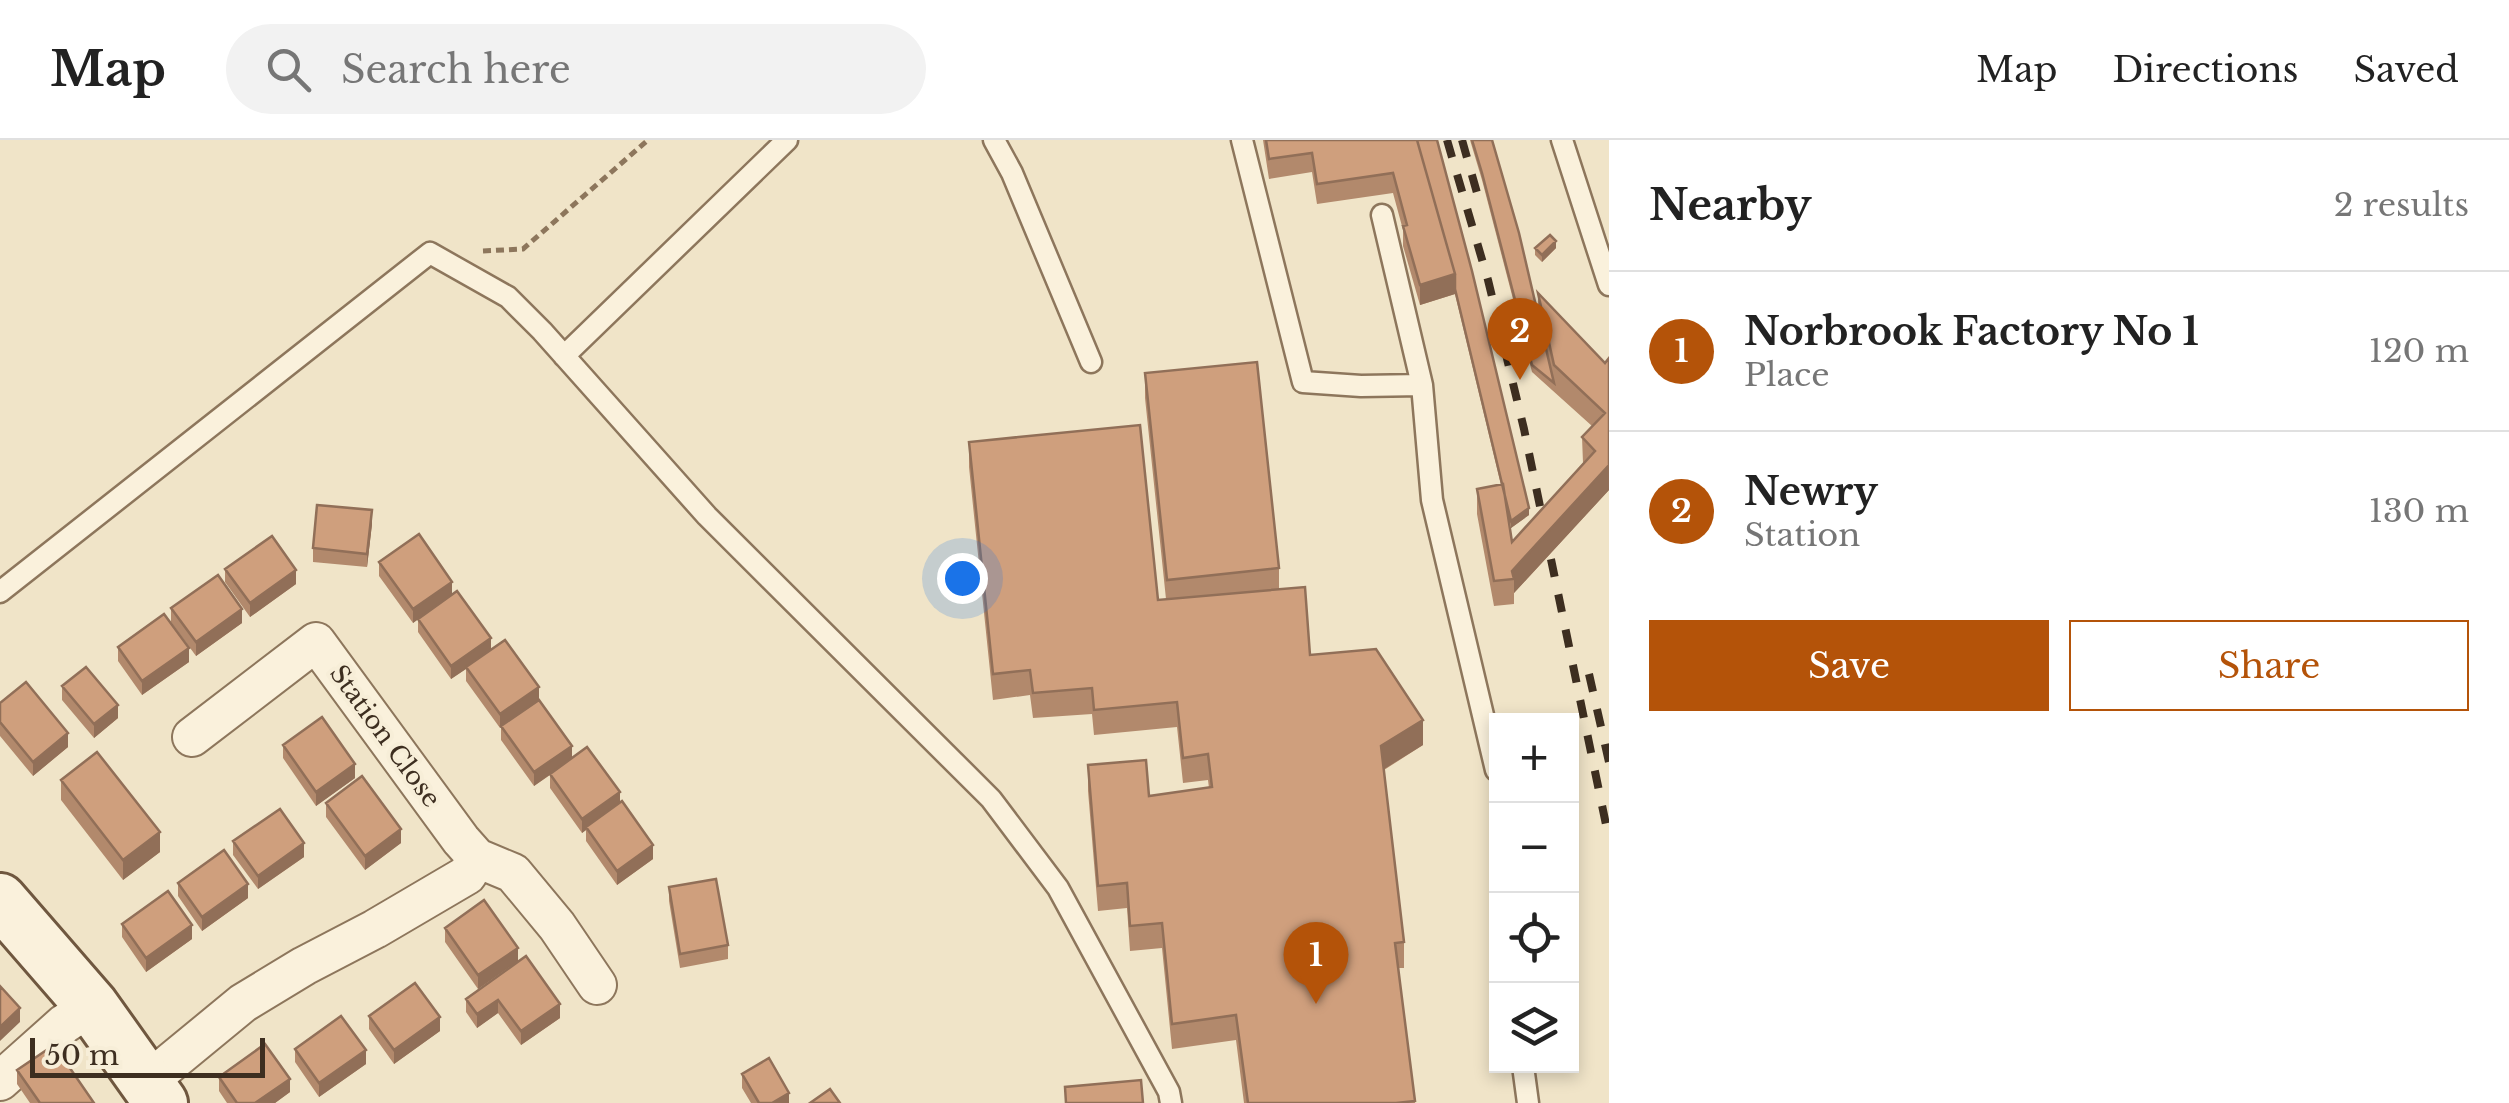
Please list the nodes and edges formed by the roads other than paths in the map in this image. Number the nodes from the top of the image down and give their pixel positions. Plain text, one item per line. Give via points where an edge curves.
1 (787, 140) edge
2 (994, 140) edge
3 (1242, 140) edge
4 (1562, 140) edge
5 (1382, 214) dead end
6 (1609, 285) edge
7 (564, 356) junction
8 (1091, 362) dead end
9 (1422, 385) junction
10 (0, 592) edge
11 (192, 736) dead end
12 (1489, 740) edge
13 (476, 858) junction
14 (0, 900) edge
15 (597, 985) dead end
16 (92, 1006) junction
17 (1524, 1073) edge
18 (0, 1081) edge
19 (153, 1091) edge
20 (1170, 1103) edge
21 (1528, 1103) edge

1 - 7 lane
2 - 8 lane
3 - 9 lane via 1303,382
4 - 6 lane
5 - 9 lane
7 - 10 lane via 508,297 430,253
7 - 20 lane via 707,516 990,799 1058,888 1170,1092
9 - 12 lane via 1432,500
11 - 13 street, Station Close via 316,642
13 - 15 street, Station Close via 513,873
13 - 19 street via 466,876 242,1004 164,1068
14 - 16 main road
16 - 18 street
16 - 19 main road
17 - 21 lane

